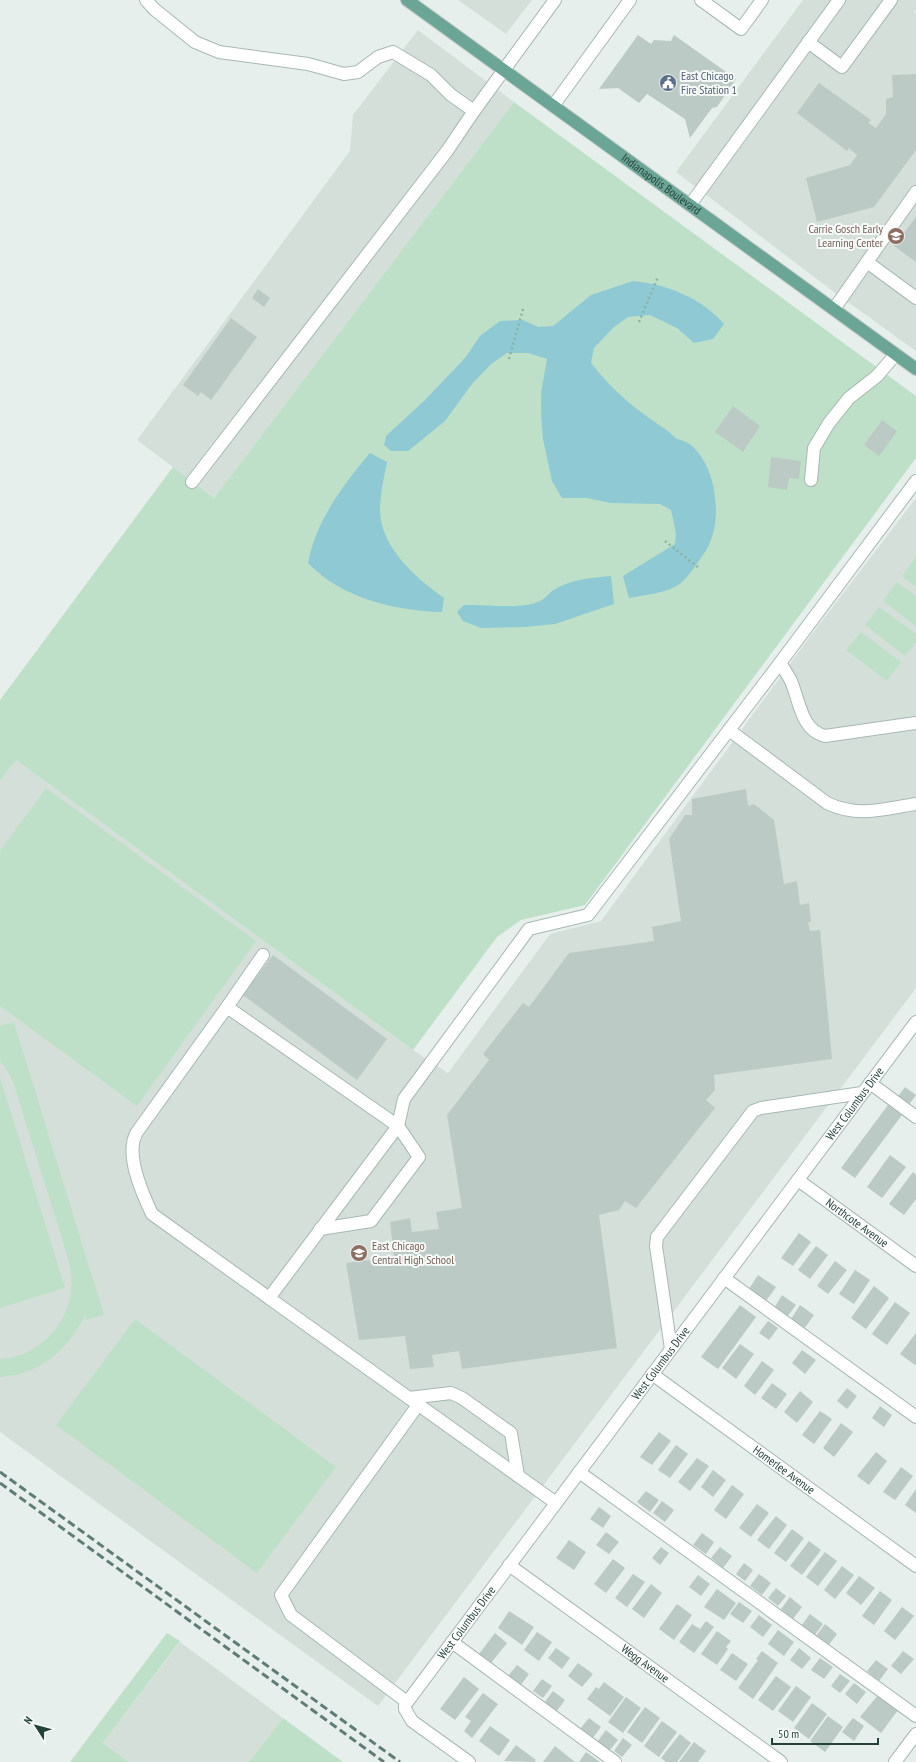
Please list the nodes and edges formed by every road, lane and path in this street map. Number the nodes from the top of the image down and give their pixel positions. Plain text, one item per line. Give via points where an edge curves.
1 (146, 0) edge
2 (407, 0) edge
3 (555, 0) edge
4 (630, 0) edge
5 (701, 0) edge
6 (762, 0) edge
7 (839, 0) edge
8 (891, 0) edge
9 (808, 42) junction
10 (504, 70) junction
11 (553, 106) junction
12 (474, 111) junction
13 (916, 192) edge
14 (690, 205) junction
15 (867, 262) junction
16 (658, 277) dead end
17 (916, 298) edge
18 (523, 309) dead end
19 (834, 309) junction
20 (639, 322) dead end
21 (896, 354) junction
22 (509, 359) dead end
23 (916, 369) edge
24 (810, 480) dead end
25 (916, 481) edge
26 (192, 482) dead end
27 (665, 541) dead end
28 (699, 568) dead end
29 (780, 662) junction
30 (916, 723) edge
31 (729, 730) junction
32 (916, 804) edge
33 (263, 955) dead end
34 (227, 1007) junction
35 (916, 1022) edge
36 (870, 1083) junction
37 (862, 1093) junction
38 (916, 1116) edge
39 (398, 1126) junction
40 (798, 1180) junction
41 (320, 1229) junction
42 (916, 1266) edge
43 (724, 1278) junction
44 (269, 1298) junction
45 (671, 1349) junction
46 (652, 1374) junction
47 (414, 1401) junction
48 (916, 1417) edge
49 (579, 1472) junction
50 (518, 1476) junction
51 (556, 1503) junction
52 (510, 1565) junction
53 (916, 1566) edge
54 (452, 1642) junction
55 (406, 1703) junction
56 (916, 1716) edge
57 (916, 1734) edge
58 (469, 1762) edge
59 (615, 1762) edge
60 (780, 1762) edge
61 (895, 1762) edge

1 - 12 street via 195,42 219,52 308,64 344,74 358,72 378,57 393,52 431,75
2 - 10 main road, Indianapolis Boulevard
3 - 10 street
4 - 11 street
5 - 6 street via 741,29
7 - 9 street
8 - 9 street via 842,67
9 - 14 street
10 - 11 main road, Indianapolis Boulevard
10 - 12 street
11 - 14 main road, Indianapolis Boulevard
12 - 26 street via 447,151
13 - 15 street
14 - 19 main road, Indianapolis Boulevard
15 - 17 street
15 - 19 street
16 - 20 path
18 - 22 path
19 - 21 main road, Indianapolis Boulevard
21 - 23 main road, Indianapolis Boulevard
21 - 24 street via 877,376 849,398 829,423 814,448
25 - 29 street
27 - 28 path
29 - 30 street via 791,681 803,716 817,734 825,736
29 - 31 street
31 - 32 street via 837,807 859,812
31 - 39 street via 588,915 529,929 404,1099
33 - 34 street
34 - 39 street
34 - 44 street via 137,1132 131,1151 143,1195 152,1214
35 - 36 street, West Columbus Drive
36 - 37 street, West Columbus Drive
36 - 38 street
37 - 40 street, West Columbus Drive
37 - 45 street via 754,1111 657,1237 656,1246
39 - 41 street
39 - 41 street via 419,1157 371,1220
40 - 42 street, Northcote Avenue
40 - 43 street, West Columbus Drive
41 - 44 street
43 - 45 street, West Columbus Drive
43 - 48 street
44 - 47 street
45 - 46 street, West Columbus Drive
46 - 49 street, West Columbus Drive
46 - 53 street, Homerlee Avenue
47 - 50 street
47 - 50 street via 451,1393 511,1433
47 - 55 street via 281,1595 291,1615
49 - 51 street, West Columbus Drive
49 - 56 street
50 - 51 street
51 - 52 street, West Columbus Drive
52 - 54 street, West Columbus Drive
52 - 60 street, Wegg Avenue
54 - 55 street, West Columbus Drive
54 - 59 street
55 - 58 street via 404,1709 412,1721
57 - 61 street

